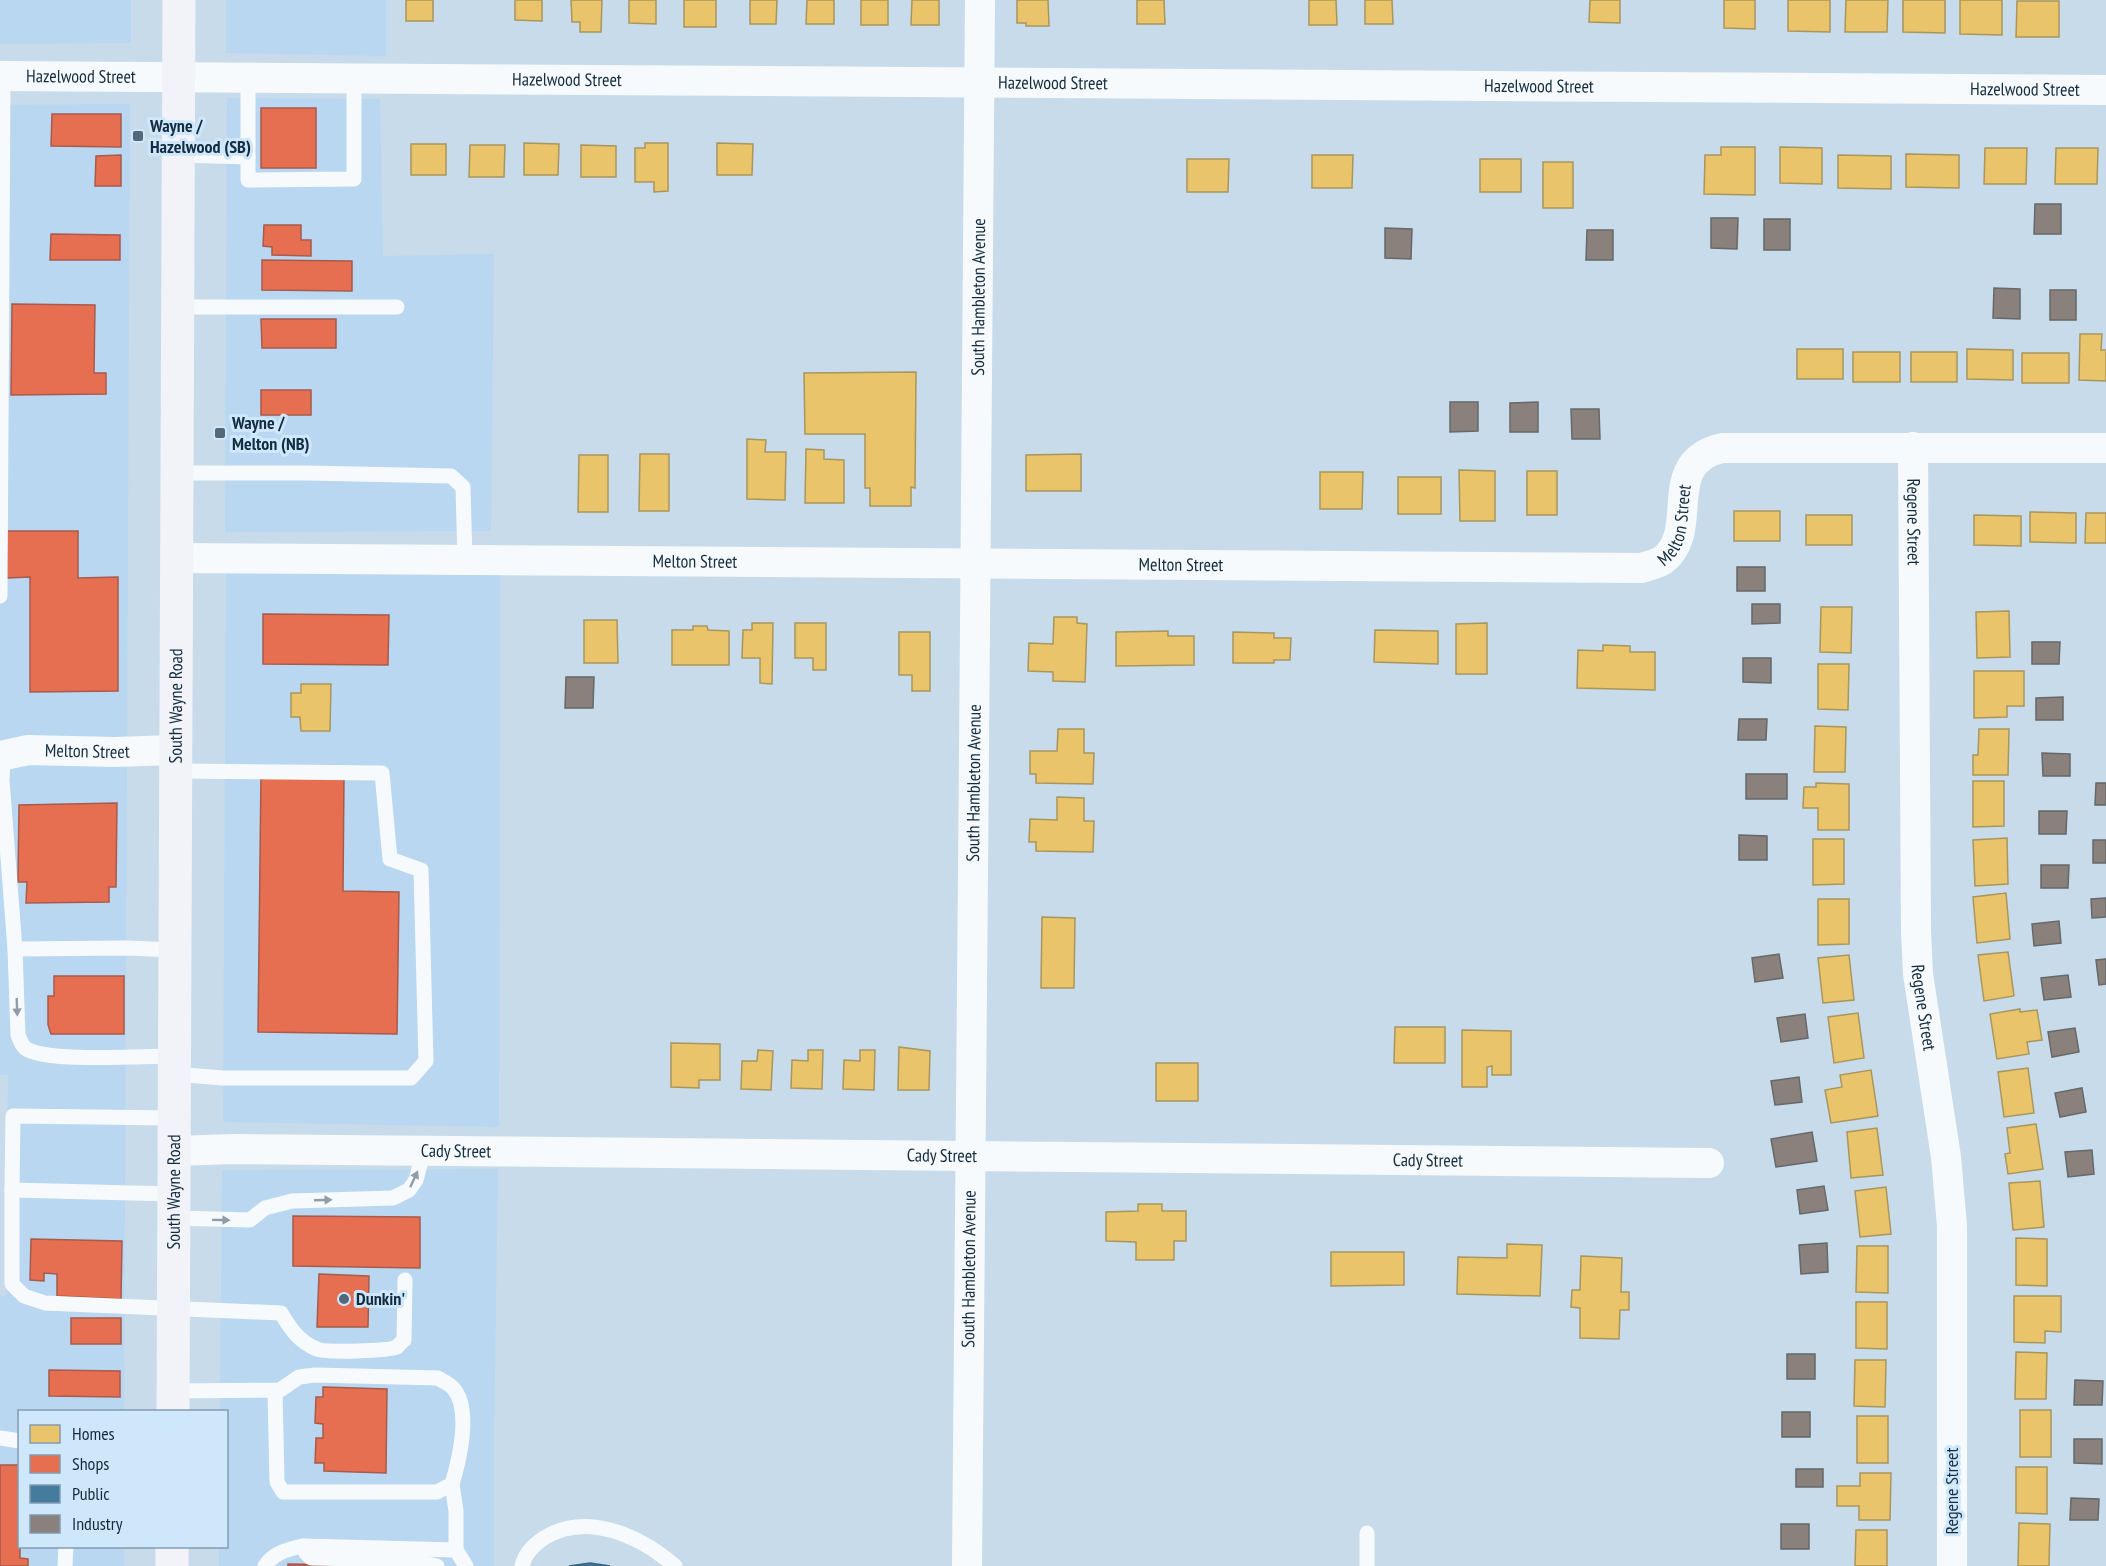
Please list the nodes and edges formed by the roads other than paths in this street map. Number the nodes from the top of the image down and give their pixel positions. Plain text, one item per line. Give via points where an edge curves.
1 (179, 0) edge
2 (980, 0) edge
3 (2, 76) edge
4 (179, 77) junction
5 (248, 77) junction
6 (354, 78) junction
7 (980, 82) junction
8 (2106, 90) edge
9 (178, 155) junction
10 (248, 157) junction
11 (177, 307) junction
12 (398, 307) dead end
13 (1913, 447) junction
14 (2106, 448) edge
15 (177, 473) junction
16 (176, 558) junction
17 (465, 560) junction
18 (976, 563) junction
19 (0, 596) edge
20 (1, 756) edge
21 (175, 760) junction
22 (15, 949) junction
23 (175, 950) junction
24 (174, 1065) junction
25 (174, 1118) junction
26 (422, 1150) junction
27 (174, 1151) junction
28 (969, 1156) junction
29 (1709, 1163) dead end
30 (12, 1190) junction
31 (173, 1206) junction
32 (405, 1280) dead end
33 (173, 1309) junction
34 (275, 1390) junction
35 (173, 1401) edge
36 (0, 1438) edge
37 (18, 1441) edge
38 (452, 1484) junction
39 (1367, 1533) dead end
40 (303, 1546) junction
41 (66, 1548) edge
42 (172, 1548) edge
43 (456, 1550) junction
44 (65, 1566) edge
45 (172, 1566) edge
46 (265, 1566) edge
47 (437, 1566) edge
48 (466, 1566) edge
49 (522, 1566) edge
50 (675, 1566) edge
51 (967, 1566) edge
52 (1367, 1566) edge
53 (1952, 1566) edge

1 - 4 main road, South Wayne Road
2 - 7 street, South Hambleton Avenue
3 - 4 street, Hazelwood Street
3 - 19 lane
4 - 5 street, Hazelwood Street
4 - 9 main road, South Wayne Road
5 - 6 street, Hazelwood Street
5 - 10 lane
6 - 7 street, Hazelwood Street
6 - 10 lane via 354,179 249,180
7 - 8 street, Hazelwood Street
7 - 18 street, South Hambleton Avenue
9 - 10 lane
9 - 11 main road, South Wayne Road
11 - 12 lane
11 - 15 main road, South Wayne Road
13 - 14 street, Melton Street
13 - 18 street, Melton Street via 1709,451 1698,458 1686,476 1681,526 1674,548 1662,560 1641,568
13 - 53 street, Regene Street via 1916,931 1918,974 1946,1157 1952,1226
15 - 16 main road, South Wayne Road
15 - 17 lane via 451,476 463,487
16 - 17 street, Melton Street
16 - 21 main road, South Wayne Road
17 - 18 street, Melton Street
18 - 28 street, South Hambleton Avenue
20 - 21 street, Melton Street via 28,750 114,752
20 - 22 lane
21 - 23 main road, South Wayne Road
21 - 24 lane via 382,773 390,859 421,870 426,1061 411,1078 223,1078
22 - 23 lane
22 -> 24 lane via 18,1035 26,1049 52,1056
23 - 24 main road, South Wayne Road
24 - 25 main road, South Wayne Road
25 - 27 main road, South Wayne Road
25 - 30 lane via 13,1116
26 - 27 street, Cady Street
26 - 28 street, Cady Street
31 -> 26 lane via 250,1220 265,1208 292,1201 393,1198 409,1190 416,1180
27 - 31 main road, South Wayne Road
28 - 29 street, Cady Street
28 - 51 street, South Hambleton Avenue
30 - 31 lane
30 - 33 lane via 12,1284 24,1296 45,1303
31 - 33 main road, South Wayne Road
32 - 33 lane via 404,1340 385,1349 317,1349 292,1332 282,1313
33 - 35 main road, South Wayne Road
34 - 35 lane
34 - 38 lane via 278,1482 283,1492 437,1492
34 - 38 lane via 299,1377 315,1375 438,1378 454,1389 461,1407 463,1433
36 - 37 lane
38 - 43 lane
39 - 52 lane
40 - 43 lane
40 - 46 lane via 286,1549
40 - 47 lane via 311,1558 410,1560
41 - 44 lane
42 - 45 main road
43 - 48 lane
49 - 50 lane via 536,1543 573,1526 627,1534

